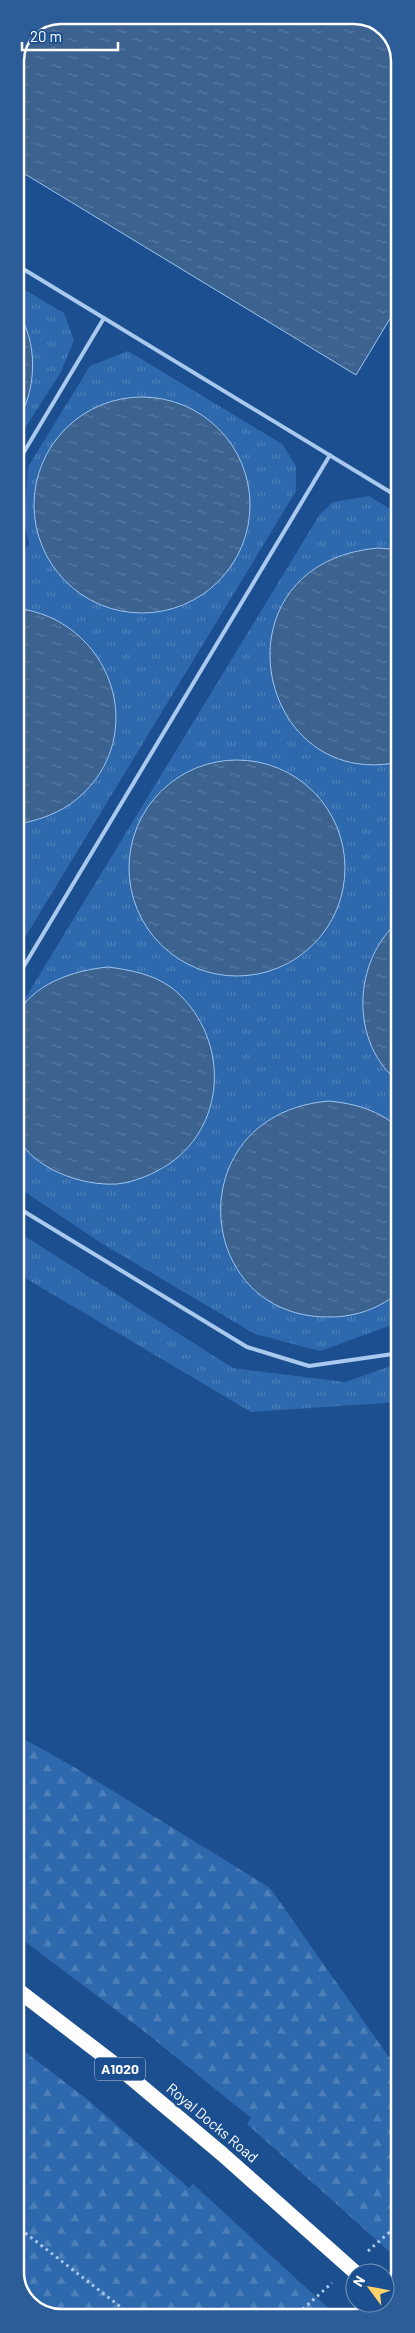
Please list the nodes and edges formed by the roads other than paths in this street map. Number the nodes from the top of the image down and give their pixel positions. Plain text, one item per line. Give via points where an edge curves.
1 (24, 269) edge
2 (104, 318) junction
3 (24, 452) edge
4 (330, 455) junction
5 (391, 492) edge
6 (24, 966) edge
7 (24, 1212) edge
8 (391, 1354) edge
9 (24, 1995) edge
10 (345, 2263) edge

1 - 2 lane
2 - 3 lane
2 - 4 lane
4 - 5 lane
4 - 6 lane
7 - 8 lane via 247,1348 309,1366
9 - 10 highway, Royal Docks Road / A1020, bridge via 117,2066

